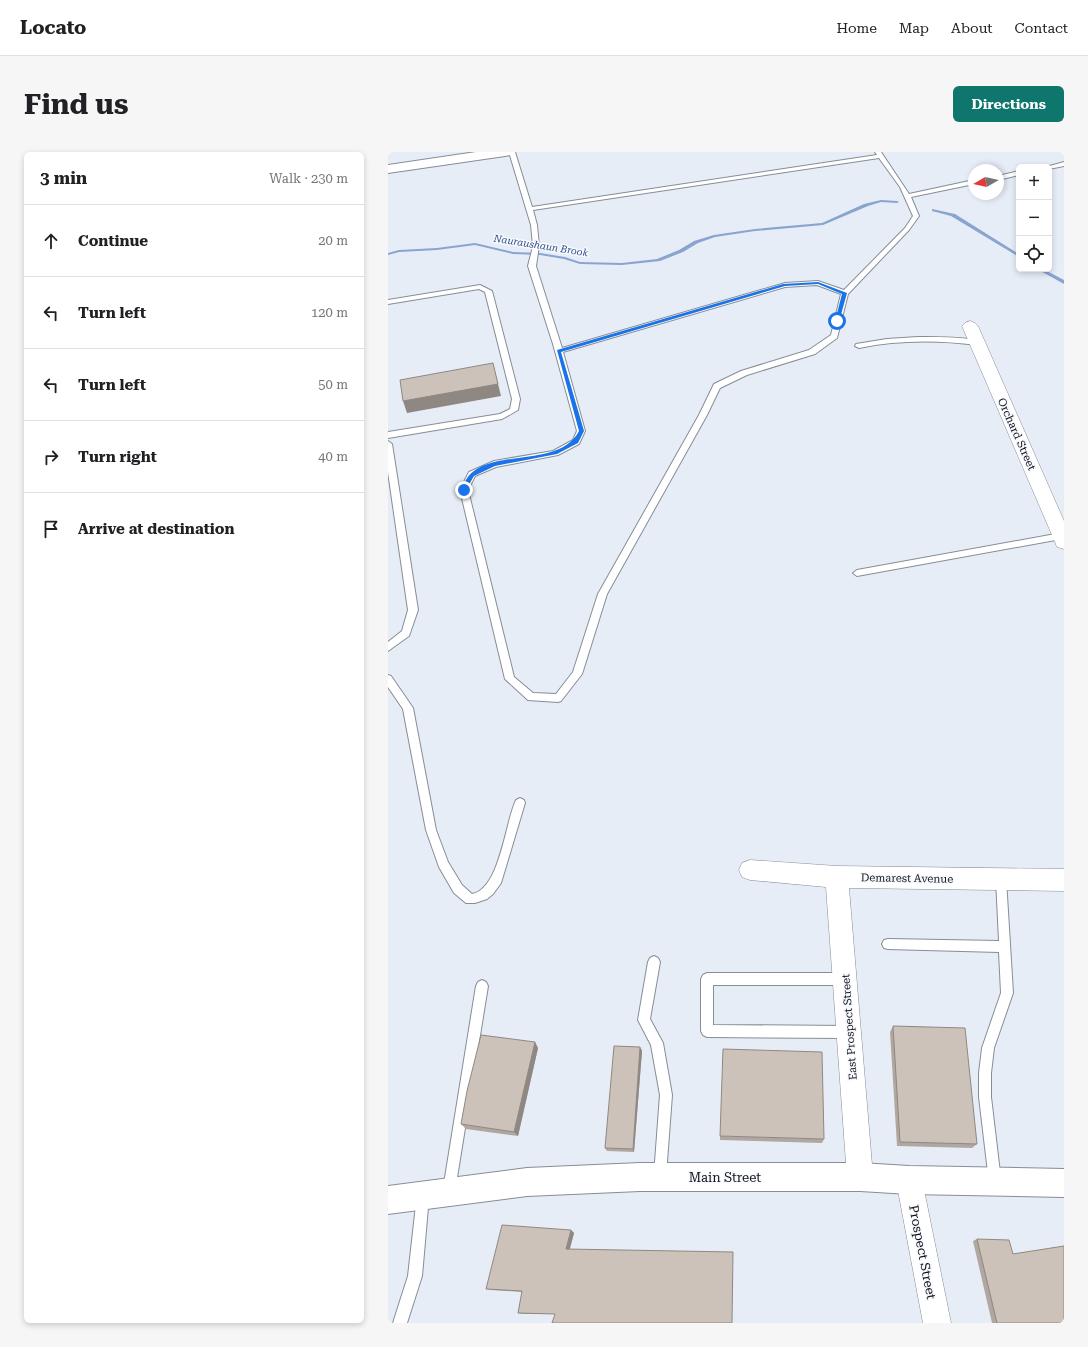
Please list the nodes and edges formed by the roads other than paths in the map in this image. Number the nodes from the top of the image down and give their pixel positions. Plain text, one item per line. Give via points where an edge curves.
1 (505, 152) edge
2 (512, 152) edge
3 (880, 154) edge
4 (1064, 164) edge
5 (1052, 166) edge
6 (388, 169) edge
7 (1016, 174) edge
8 (1004, 177) edge
9 (968, 183) edge
10 (907, 196) junction
11 (529, 209) junction
12 (845, 293) junction
13 (388, 302) edge
14 (970, 326) dead end
15 (977, 343) junction
16 (859, 346) dead end
17 (559, 351) junction
18 (388, 435) edge
19 (388, 444) edge
20 (1063, 539) edge
21 (857, 573) dead end
22 (388, 647) edge
23 (388, 679) edge
24 (520, 803) dead end
25 (750, 870) dead end
26 (837, 877) junction
27 (1001, 879) junction
28 (1064, 880) edge
29 (888, 944) dead end
30 (1005, 947) junction
31 (654, 962) dead end
32 (845, 979) junction
33 (482, 986) dead end
34 (849, 1032) junction
35 (860, 1177) junction
36 (660, 1178) junction
37 (909, 1180) junction
38 (995, 1182) junction
39 (1064, 1183) edge
40 (436, 1194) junction
41 (388, 1200) edge
42 (400, 1323) edge
43 (937, 1323) edge

1 - 6 street
2 - 11 lane
3 - 10 lane
3 - 11 lane
4 - 5 lane
7 - 8 lane
9 - 10 lane
10 - 12 lane via 916,216 907,229
11 - 17 lane via 536,246 532,266
12 - 17 lane via 818,283 785,285
12 - 17 lane via 834,336 812,352 744,373 717,386 603,594 577,674 558,698 531,697 510,679 464,490 472,474 494,464 555,453 576,442 581,431
13 - 18 lane via 480,287 488,291 516,399 514,410 502,416
14 - 15 street, Orchard Street
15 - 16 lane via 958,340 910,340
15 - 20 street, Orchard Street
19 - 22 lane via 413,610 406,633
20 - 21 lane
23 - 24 lane via 408,708 431,830 444,864 458,889 470,899 481,898 497,879
25 - 26 street, Demarest Avenue
26 - 27 street, Demarest Avenue
26 - 32 street, East Prospect Street
27 - 28 street, Demarest Avenue
27 - 30 lane
29 - 30 lane
30 - 38 lane via 1007,993 985,1060 986,1097
31 - 36 lane via 644,1020 657,1043 666,1095
32 - 34 street, East Prospect Street
32 - 34 lane via 707,979 707,1031
33 - 40 lane
34 - 35 street, East Prospect Street
35 - 36 street, Main Street
35 - 37 street, Main Street
36 - 40 street, Main Street via 527,1182
37 - 38 street, Main Street
37 - 43 street, Prospect Street
38 - 39 street, Main Street
40 - 41 street, Main Street
40 - 42 lane

